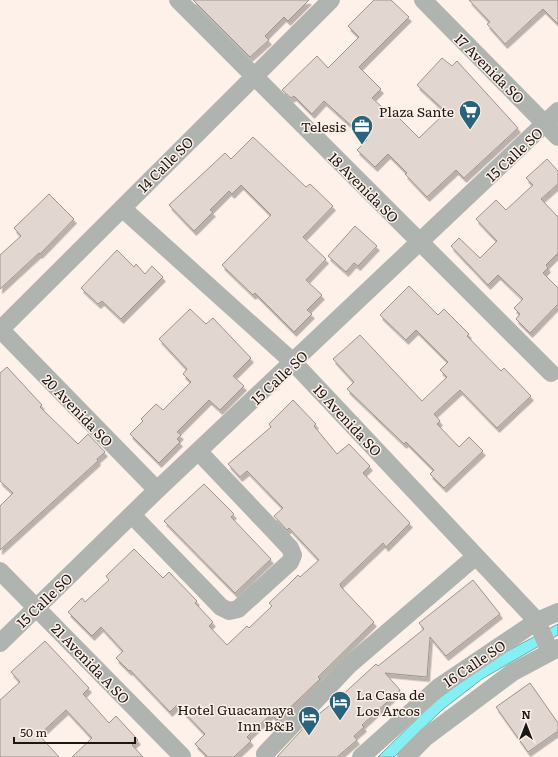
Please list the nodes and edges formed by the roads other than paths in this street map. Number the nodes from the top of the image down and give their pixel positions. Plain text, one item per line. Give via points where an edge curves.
1 (178, 0) edge
2 (331, 0) edge
3 (423, 0) edge
4 (253, 76) junction
5 (558, 111) edge
6 (545, 124) junction
7 (558, 137) edge
8 (122, 208) junction
9 (419, 243) junction
10 (0, 329) edge
11 (294, 363) junction
12 (551, 373) dead end
13 (199, 452) junction
14 (157, 490) junction
15 (132, 515) junction
16 (476, 556) junction
17 (0, 571) edge
18 (37, 607) junction
19 (558, 612) edge
20 (538, 623) junction
21 (0, 643) edge
22 (553, 650) edge
23 (265, 754) dead end
24 (182, 756) dead end
25 (361, 757) edge
26 (406, 757) edge

1 - 4 street, 18 Avenida SO
2 - 4 street, 14 Calle SO
3 - 6 street, 17 Avenida SO
4 - 8 street, 14 Calle SO
4 - 9 street, 18 Avenida SO
5 - 6 street, 15 Calle SO
6 - 7 street, 17 Avenida SO
6 - 9 street, 15 Calle SO
8 - 10 street, 14 Calle SO
8 - 11 street, 19 Avenida SO
9 - 11 street, 15 Calle SO
9 - 12 street, 18 Avenida SO
10 - 14 street, 20 Avenida SO
11 - 13 street, 15 Calle SO
11 - 16 street, 19 Avenida SO
13 - 14 street, 15 Calle SO
13 - 15 street via 290,548 293,555 290,562 238,609 229,611 221,607
14 - 15 street, 15 Calle SO
15 - 18 street, 15 Calle SO
16 - 20 street, 19 Avenida SO
16 - 23 street via 348,666
17 - 18 street, 21 Avenida A SO
18 - 21 street, 15 Calle SO
18 - 24 street, 21 Avenida A SO
19 - 20 street, 16 Calle SO
20 - 22 street, 19 Avenida SO
20 - 25 street, 16 Calle SO via 439,687
22 - 26 street, 16 Calle SO via 513,672 426,737

